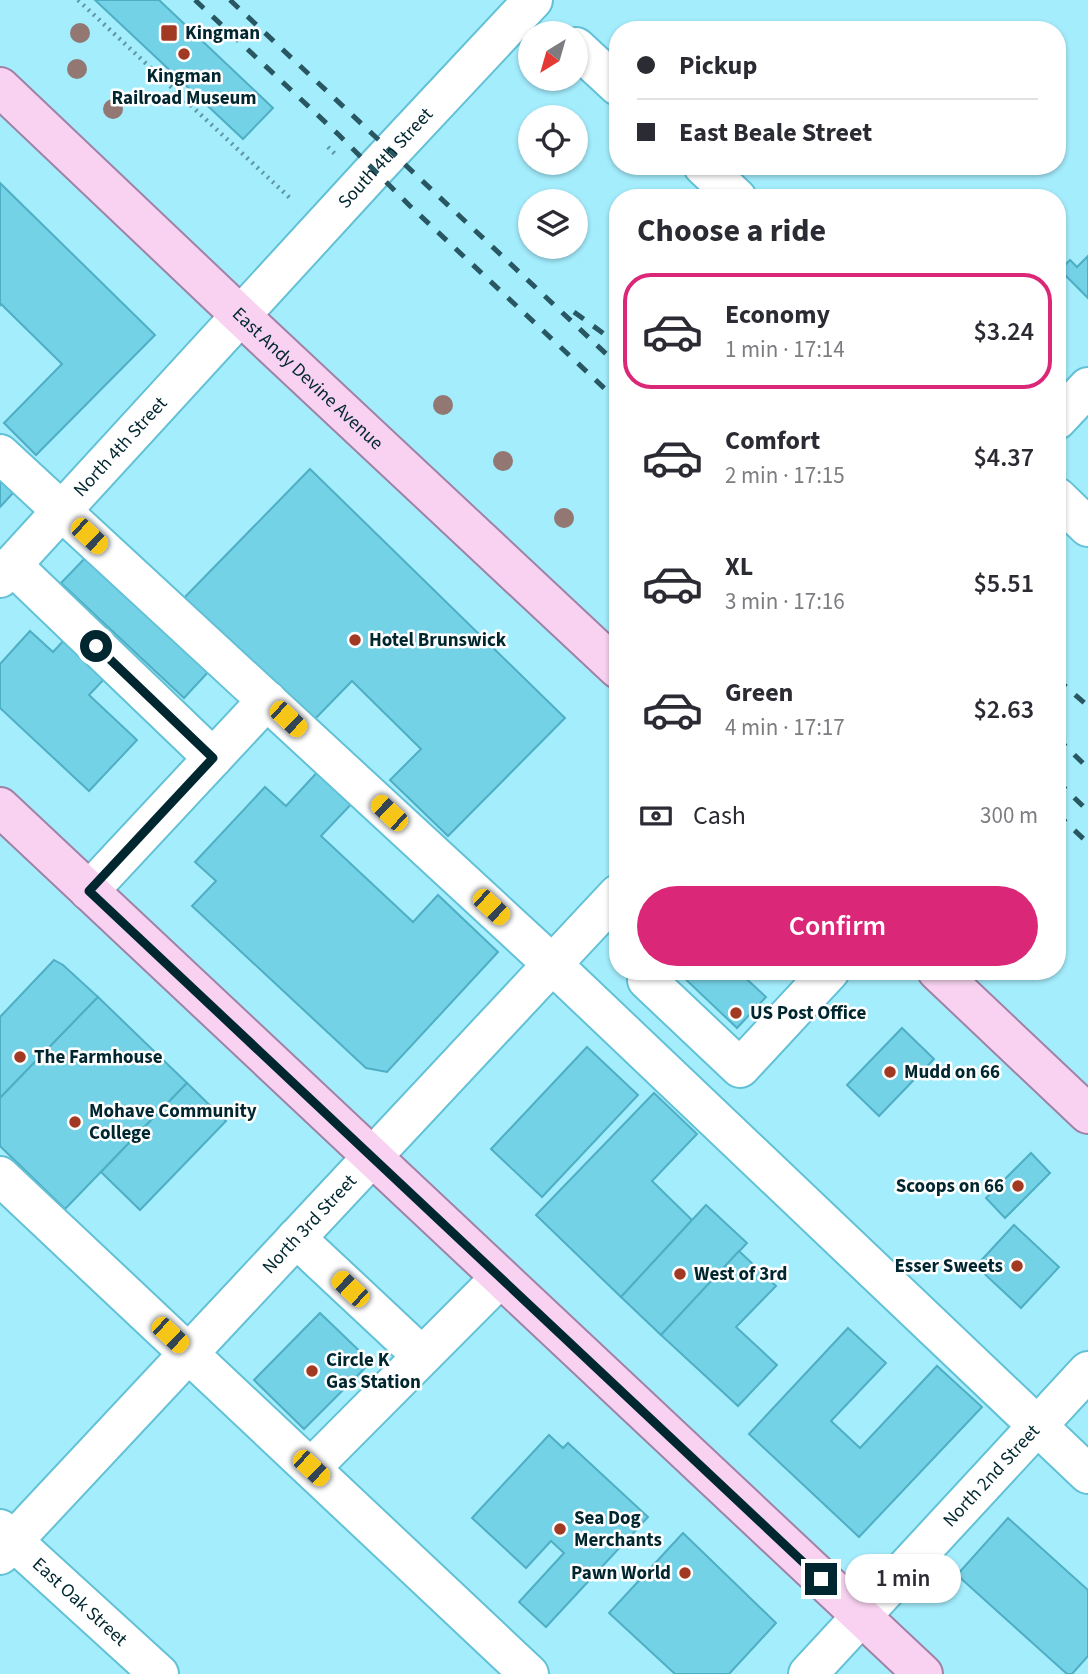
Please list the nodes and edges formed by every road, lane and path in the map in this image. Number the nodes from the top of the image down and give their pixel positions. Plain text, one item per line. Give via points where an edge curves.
1 (78, 0) edge
2 (529, 1) edge
3 (549, 21) edge
4 (588, 58) edge
5 (609, 78) edge
6 (0, 87) edge
7 (328, 146) dead end
8 (335, 154) dead end
9 (713, 175) edge
10 (728, 189) edge
11 (291, 200) dead end
12 (242, 317) junction
13 (1088, 387) edge
14 (1066, 410) edge
15 (0, 454) edge
16 (1066, 506) edge
17 (62, 511) junction
18 (1088, 527) edge
19 (6, 571) edge
20 (609, 661) edge
21 (267, 700) junction
22 (213, 758) junction
23 (0, 807) edge
24 (89, 891) junction
25 (609, 904) edge
26 (552, 964) junction
27 (647, 980) edge
28 (822, 980) edge
29 (947, 980) edge
30 (1088, 1114) edge
31 (371, 1157) junction
32 (0, 1176) edge
33 (296, 1238) junction
34 (500, 1278) junction
35 (189, 1353) junction
36 (422, 1356) junction
37 (1088, 1371) edge
38 (1037, 1426) junction
39 (311, 1468) junction
40 (1088, 1474) edge
41 (4, 1542) edge
42 (862, 1617) junction
43 (159, 1674) edge
44 (529, 1674) edge
45 (808, 1674) edge
46 (923, 1674) edge

1 - 11 path
2 - 3 street
2 - 12 street, South 4th Street
4 - 5 street
6 - 12 main road, East Andy Devine Avenue
7 - 8 path
9 - 10 street
12 - 17 street, North 4th Street
12 - 20 main road, East Andy Devine Avenue
13 - 14 street
15 - 17 street
16 - 18 street
17 - 19 street, North 4th Street
17 - 21 street
19 - 22 street
21 - 22 street
21 - 26 street
22 - 24 street
23 - 24 main road
24 - 31 main road
25 - 26 street, North 3rd Street
26 - 31 street, North 3rd Street
26 - 38 street
27 - 28 street via 740,1068
29 - 30 main road
31 - 33 street, North 3rd Street
31 - 34 main road
32 - 35 street
33 - 35 street, North 3rd Street
33 - 36 street
34 - 36 street
34 - 42 main road
35 - 39 street
35 - 41 street, North 3rd Street
36 - 39 street
37 - 38 street, North 2nd Street
38 - 40 street
38 - 42 street, North 2nd Street
39 - 44 street
41 - 43 street, East Oak Street
42 - 45 street, North 2nd Street
42 - 46 main road

